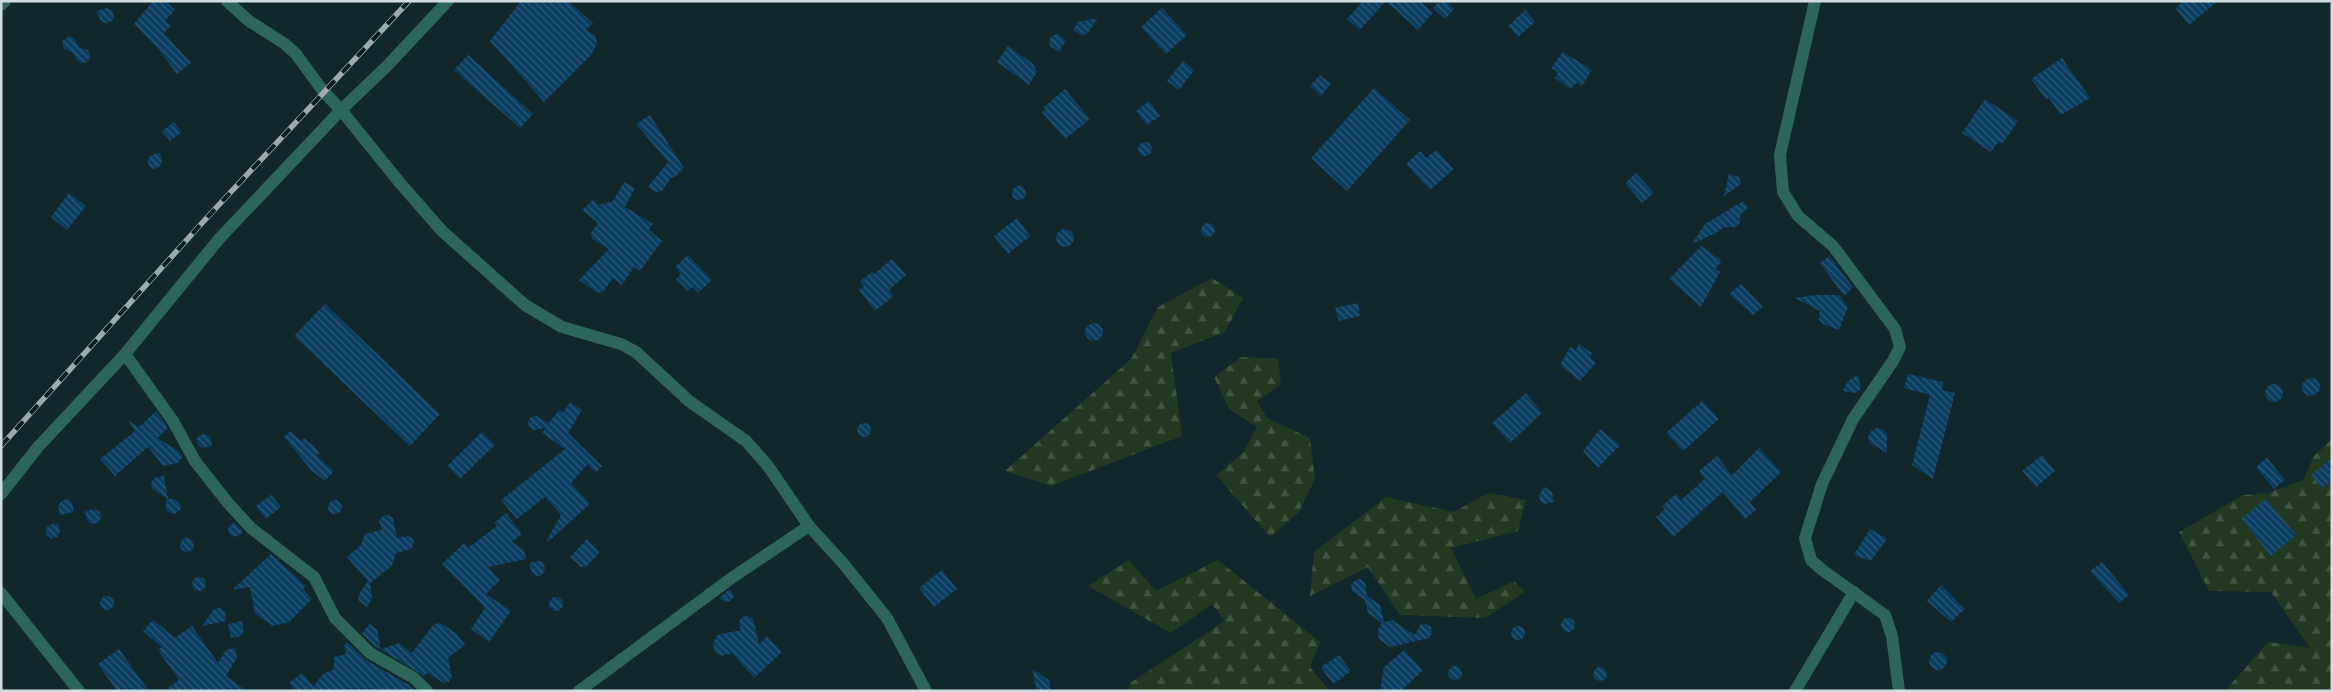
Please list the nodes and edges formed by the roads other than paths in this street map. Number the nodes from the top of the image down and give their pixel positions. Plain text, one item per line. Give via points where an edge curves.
1 (5, 1) edge
2 (227, 1) edge
3 (448, 1) edge
4 (1815, 1) edge
5 (1, 5) edge
6 (341, 110) junction
7 (125, 354) junction
8 (1, 494) edge
9 (808, 526) junction
10 (1854, 592) junction
11 (1, 593) edge
12 (79, 691) edge
13 (427, 691) edge
14 (579, 691) edge
15 (926, 691) edge
16 (1795, 691) edge
17 (1899, 691) edge

1 - 5 street
2 - 6 street via 296,54
3 - 6 street
4 - 10 street via 1780,155 1783,192 1798,216 1833,246 1895,329 1900,347 1838,449 1822,484 1805,538 1811,560
6 - 7 street via 219,239
6 - 9 street via 442,231 482,268 539,316 636,352 689,401 734,430 757,452
7 - 8 street via 38,447
7 - 13 street via 173,421 195,461 228,503 251,528 314,578 335,618 370,653 414,678
9 - 14 street
9 - 15 street via 887,618
10 - 16 street
10 - 17 street via 1885,615 1892,636
11 - 12 street

